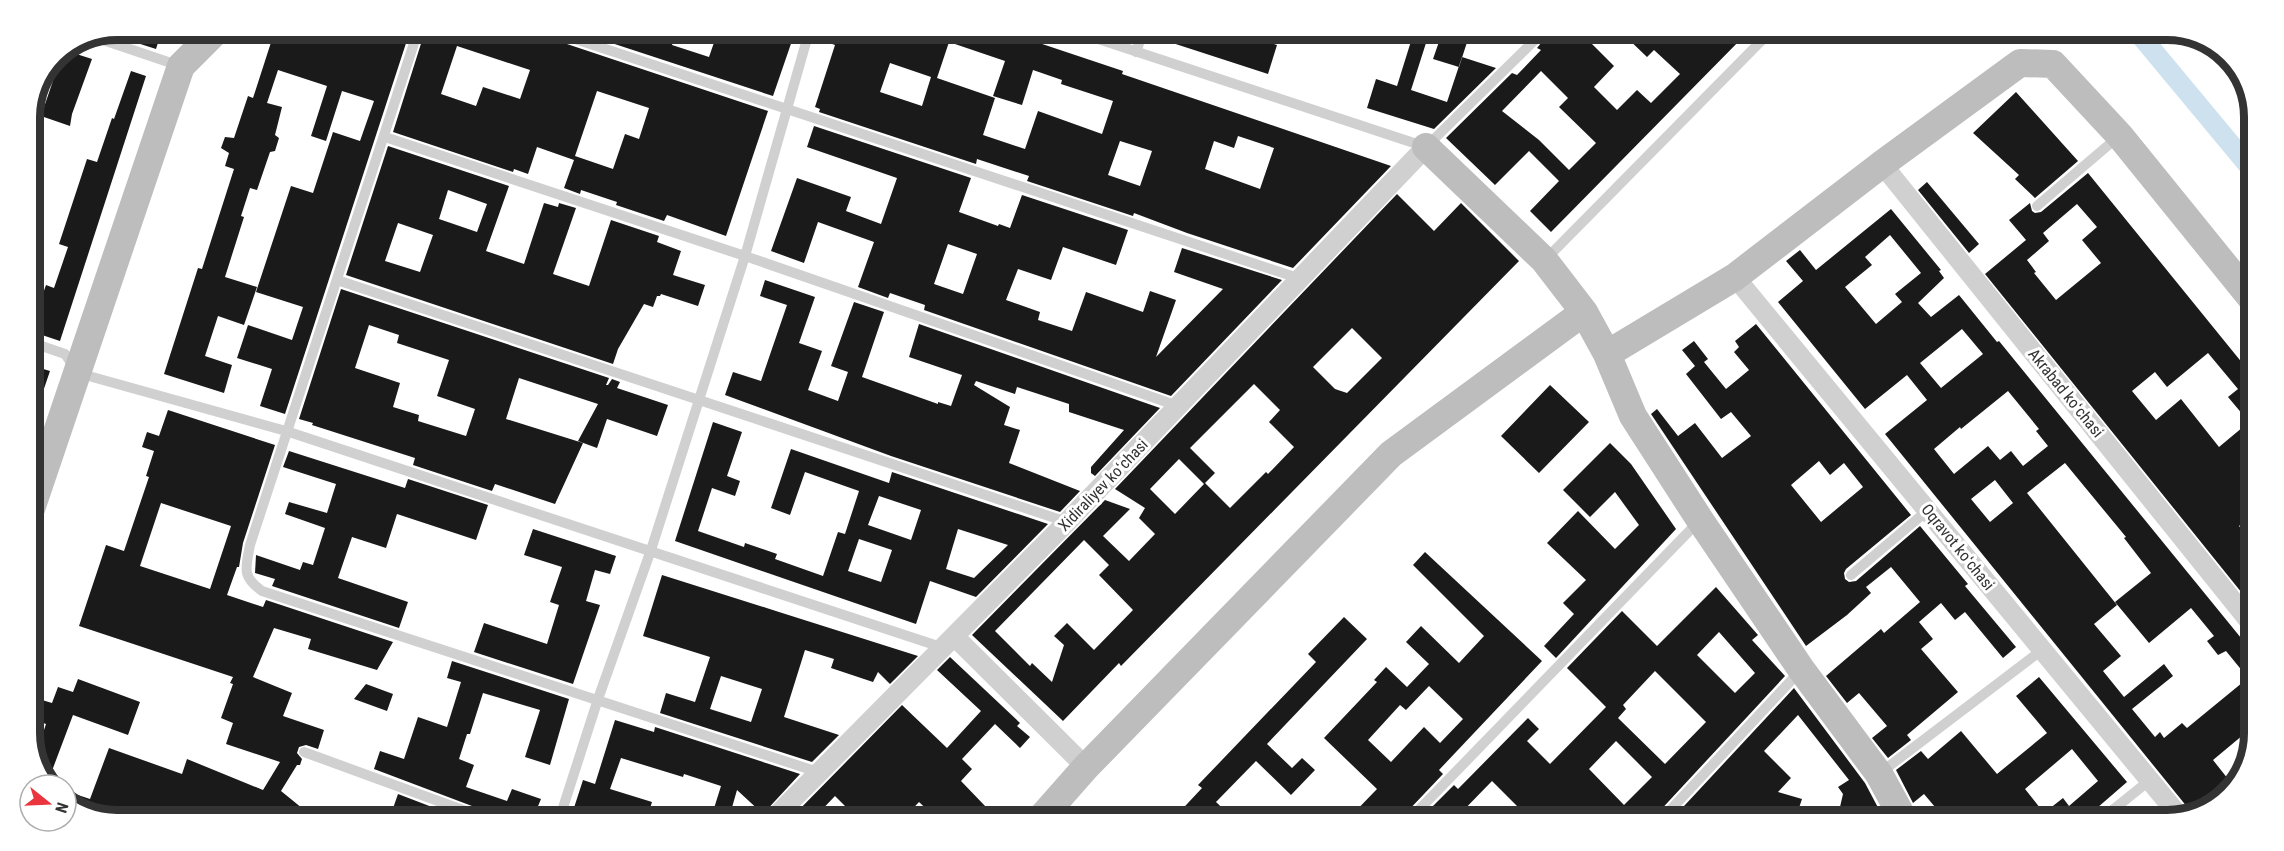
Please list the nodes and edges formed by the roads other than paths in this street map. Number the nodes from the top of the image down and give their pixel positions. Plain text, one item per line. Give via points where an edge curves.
1 (207, 40) edge
2 (415, 40) edge
3 (578, 40) edge
4 (807, 40) edge
5 (1101, 40) edge
6 (1140, 40) edge
7 (1535, 40) edge
8 (1762, 40) edge
9 (107, 41) edge
10 (1136, 52) junction
11 (181, 66) junction
12 (788, 109) junction
13 (2120, 136) junction
14 (385, 137) junction
15 (1426, 147) junction
16 (1882, 164) junction
17 (2037, 206) dead end
18 (745, 256) junction
19 (1544, 260) junction
20 (1735, 277) junction
21 (1301, 279) junction
22 (337, 280) junction
23 (2243, 287) edge
24 (1584, 312) junction
25 (40, 346) edge
26 (1607, 354) junction
27 (78, 373) junction
28 (698, 401) junction
29 (1179, 406) junction
30 (286, 431) junction
31 (41, 481) edge
32 (1928, 510) junction
33 (1700, 520) junction
34 (1066, 522) junction
35 (651, 550) junction
36 (1851, 574) dead end
37 (2244, 614) edge
38 (950, 643) junction
39 (2042, 650) junction
40 (1802, 669) junction
41 (598, 699) junction
42 (304, 752) dead end
43 (1086, 767) junction
44 (818, 772) junction
45 (1879, 774) junction
46 (2150, 780) junction
47 (463, 810) edge
48 (562, 810) edge
49 (782, 810) edge
50 (1048, 810) edge
51 (1419, 810) edge
52 (1670, 810) edge
53 (1899, 810) edge
54 (2113, 810) edge
55 (2174, 810) edge

1 - 11 street
2 - 14 lane
3 - 12 lane
4 - 12 lane
5 - 10 lane
6 - 10 lane
7 - 15 lane
8 - 19 lane
9 - 11 lane
10 - 15 lane
11 - 27 street
12 - 18 lane
12 - 21 lane
13 - 16 street via 2053,64 2020,63
13 - 17 lane
13 - 23 street
14 - 18 lane
14 - 22 lane
15 - 19 street
15 - 21 street, Xidiraliyev koʻchasi
16 - 20 street
16 - 37 street, Akrabad koʻchasi
18 - 28 lane
18 - 29 lane
19 - 24 street
20 - 26 street
20 - 32 street, Oqravot koʻchasi
21 - 29 street, Xidiraliyev koʻchasi
22 - 28 lane
22 - 30 lane
24 - 26 street
24 - 43 street via 1391,454
25 - 27 lane via 65,354
26 - 33 street via 1633,416
27 - 30 lane
27 - 31 street
28 - 34 lane
28 - 35 lane
29 - 34 street, Xidiraliyev koʻchasi
30 - 35 lane
30 - 41 lane via 250,545 246,568 250,582 262,591
32 - 36 lane
32 - 39 street, Oqravot koʻchasi
33 - 40 street
33 - 51 lane
34 - 38 street, Xidiraliyev koʻchasi
35 - 38 lane
35 - 41 lane
38 - 43 street
38 - 44 street, Xidiraliyev koʻchasi
39 - 45 lane
39 - 46 street, Oqravot koʻchasi
40 - 45 street
40 - 52 lane
41 - 44 lane
41 - 48 lane
42 - 47 lane
43 - 50 street
44 - 49 street, Xidiraliyev koʻchasi
45 - 53 street
46 - 54 lane
46 - 55 street, Oqravot koʻchasi

